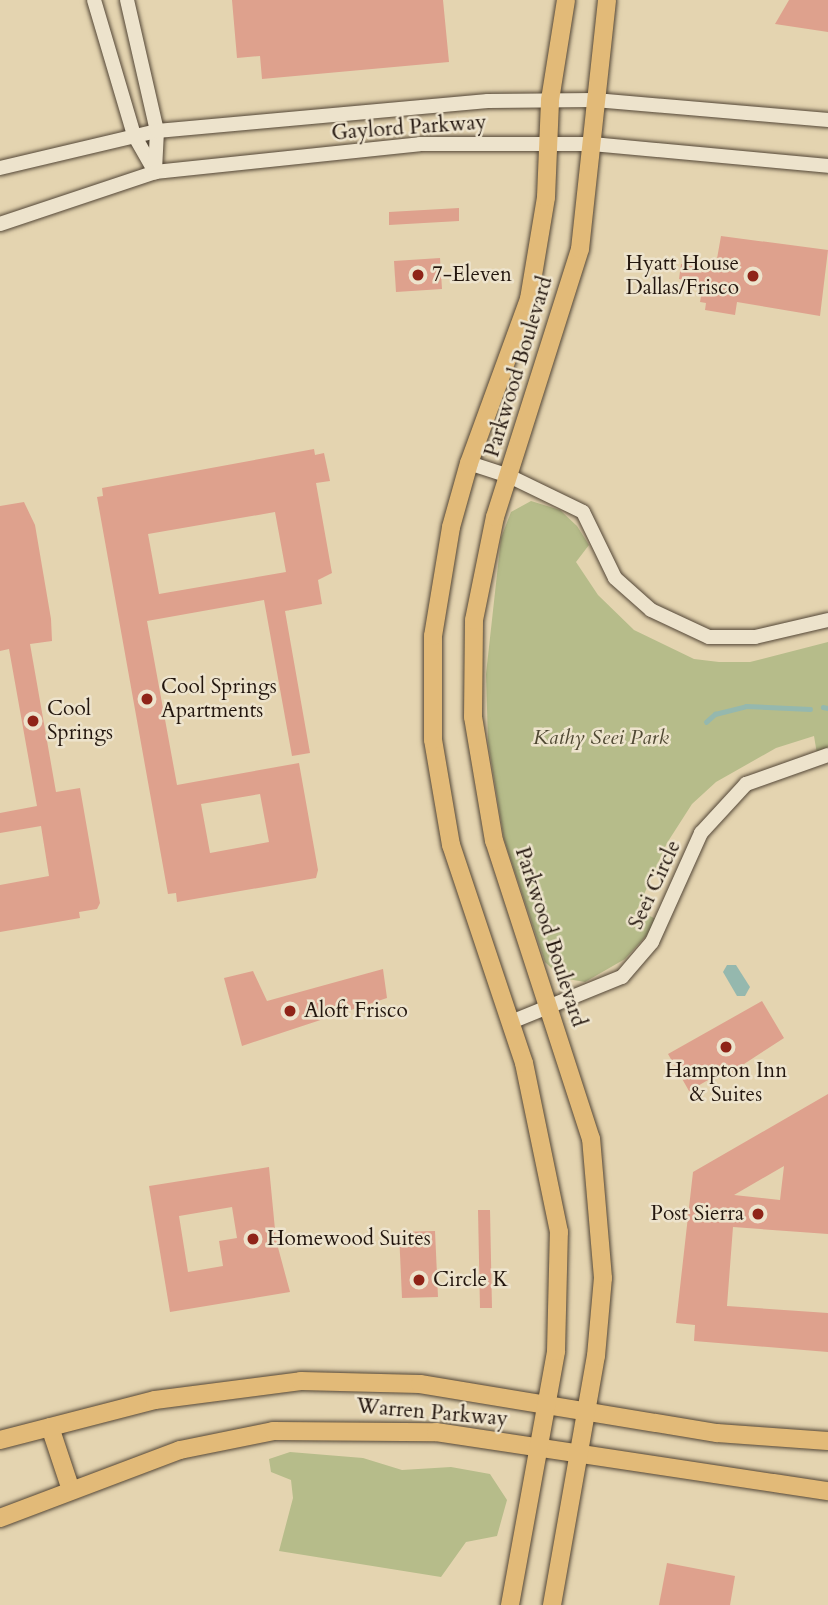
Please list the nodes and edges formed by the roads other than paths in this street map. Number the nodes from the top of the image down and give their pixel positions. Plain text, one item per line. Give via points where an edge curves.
1 (94, 0) edge
2 (127, 0) edge
3 (566, 0) edge
4 (607, 0) edge
5 (550, 100) junction
6 (595, 100) junction
7 (828, 120) edge
8 (157, 131) junction
9 (134, 135) junction
10 (548, 142) junction
11 (592, 144) junction
12 (828, 155) edge
13 (796, 162) junction
14 (828, 166) edge
15 (0, 168) edge
16 (155, 172) junction
17 (0, 224) edge
18 (469, 463) junction
19 (509, 476) junction
20 (828, 620) edge
21 (828, 755) edge
22 (550, 1008) junction
23 (510, 1022) junction
24 (547, 1404) junction
25 (587, 1410) junction
26 (50, 1427) junction
27 (0, 1440) edge
28 (828, 1441) edge
29 (540, 1447) junction
30 (579, 1454) junction
31 (70, 1487) junction
32 (828, 1491) edge
33 (0, 1517) edge
34 (510, 1605) edge
35 (552, 1605) edge

1 - 9 street
2 - 8 street
3 - 5 main road, Parkwood Boulevard
4 - 6 main road, Parkwood Boulevard
5 - 6 street, Gaylord Parkway
5 - 8 street, Gaylord Parkway via 272,117
5 - 10 main road, Parkwood Boulevard
6 - 7 street, Gaylord Parkway
6 - 11 main road, Parkwood Boulevard
8 - 9 street, Gaylord Parkway
8 - 16 street
9 - 15 street, Gaylord Parkway
9 - 16 street
10 - 11 street, Gaylord Parkway
10 - 16 street, Gaylord Parkway via 420,144
10 - 18 main road, Parkwood Boulevard via 546,197 529,299
11 - 13 street, Gaylord Parkway
11 - 19 main road, Parkwood Boulevard via 580,249
12 - 13 street
13 - 14 street, Gaylord Parkway
16 - 17 street, Gaylord Parkway
18 - 19 street
18 - 23 main road, Parkwood Boulevard via 451,527 433,636 433,740 463,888
19 - 20 street via 583,512 615,578 651,610 709,638 755,637
19 - 22 main road, Parkwood Boulevard via 476,607 473,717 494,841
21 - 22 street, Seei Circle via 746,784 701,833 641,957 622,977
22 - 23 street, Seei Circle
22 - 25 main road, Parkwood Boulevard via 591,1139 603,1278
23 - 24 main road, Parkwood Boulevard via 546,1149 559,1232 561,1307
24 - 25 main road, Warren Parkway
24 - 26 main road, Warren Parkway via 419,1384 301,1381 155,1399
24 - 29 main road, Parkwood Boulevard
25 - 28 main road, Warren Parkway via 717,1433
25 - 30 main road, Parkwood Boulevard
26 - 27 main road, Warren Parkway
26 - 31 main road
29 - 30 main road, Warren Parkway
29 - 31 main road, Warren Parkway via 395,1429 274,1431 180,1450
29 - 34 main road, Parkwood Boulevard
30 - 32 main road, Warren Parkway
30 - 35 main road, Parkwood Boulevard
31 - 33 main road, Warren Parkway

